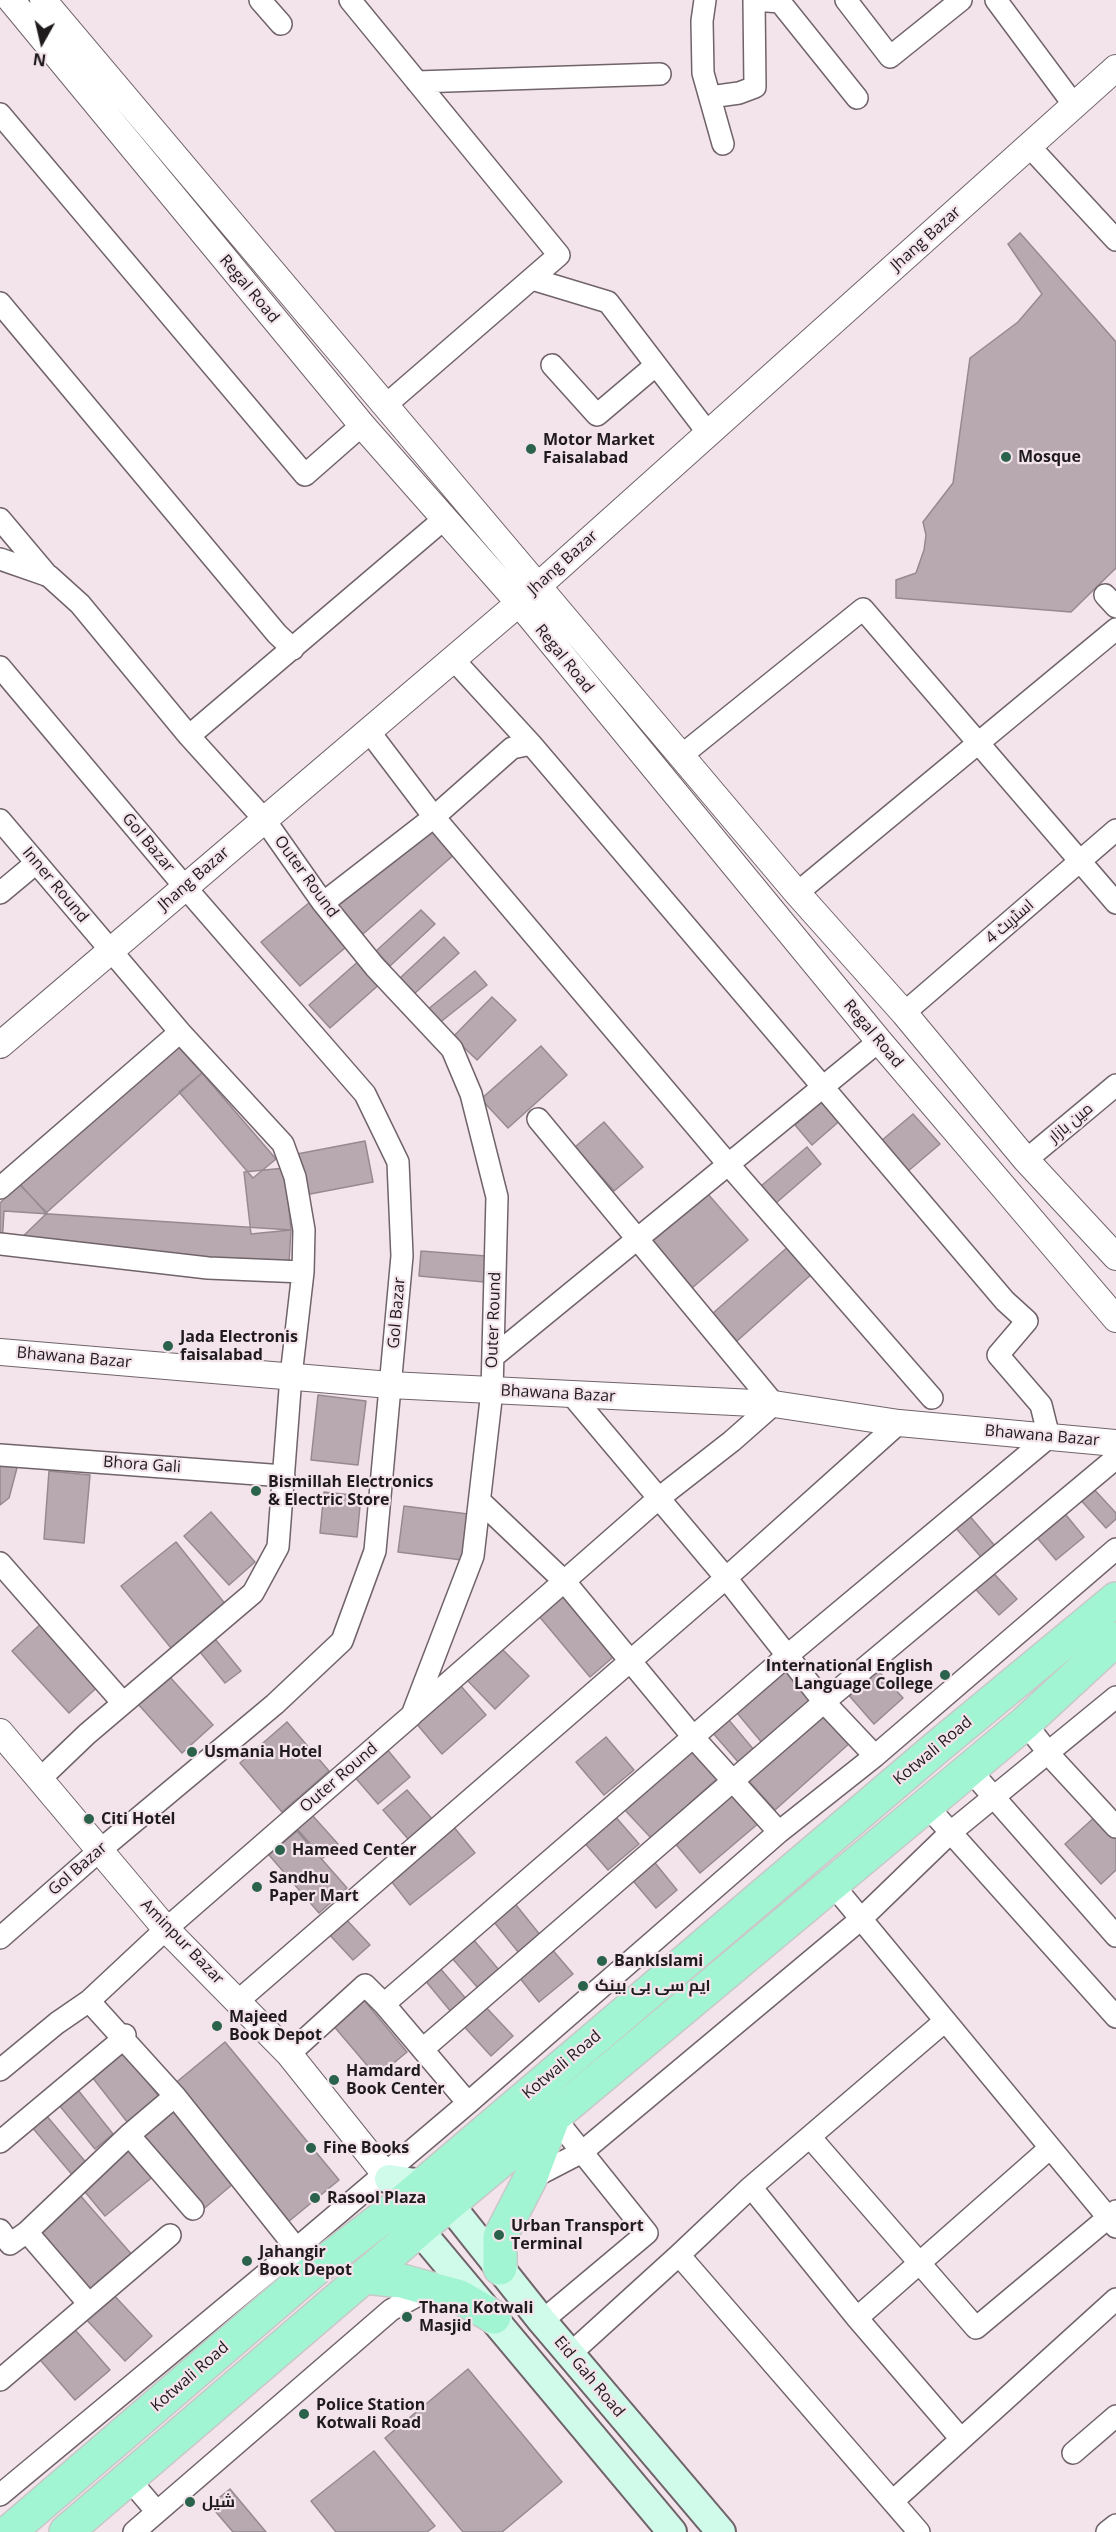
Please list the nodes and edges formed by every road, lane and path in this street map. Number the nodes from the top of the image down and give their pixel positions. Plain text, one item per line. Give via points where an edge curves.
1 (11, 0) edge
2 (43, 0) edge
3 (260, 0) edge
4 (350, 0) edge
5 (705, 0) edge
6 (754, 0) edge
7 (846, 0) edge
8 (962, 0) edge
9 (996, 0) edge
10 (281, 24) dead end
11 (1116, 68) edge
12 (660, 74) dead end
13 (417, 82) junction
14 (711, 97) junction
15 (857, 98) dead end
16 (1074, 105) junction
17 (0, 114) edge
18 (723, 144) dead end
19 (1030, 147) junction
20 (1116, 240) edge
21 (532, 279) junction
22 (0, 303) edge
23 (552, 365) dead end
24 (656, 365) junction
25 (387, 404) junction
26 (362, 425) junction
27 (708, 433) junction
28 (0, 519) edge
29 (444, 519) junction
30 (0, 559) edge
31 (49, 576) junction
32 (528, 595) junction
33 (1116, 629) edge
34 (293, 649) junction
35 (453, 659) junction
36 (0, 667) edge
37 (368, 730) junction
38 (189, 736) junction
39 (980, 743) junction
40 (531, 744) junction
41 (682, 755) junction
42 (434, 817) junction
43 (264, 819) junction
44 (0, 820) edge
45 (1116, 830) edge
46 (1080, 862) junction
47 (36, 863) junction
48 (185, 887) junction
49 (797, 892) junction
50 (0, 893) edge
51 (323, 903) junction
52 (1116, 903) edge
53 (111, 950) junction
54 (903, 1013) junction
55 (180, 1032) junction
56 (879, 1041) junction
57 (0, 1045) edge
58 (1116, 1085) edge
59 (822, 1086) junction
60 (537, 1119) dead end
61 (1026, 1160) junction
62 (728, 1164) junction
63 (0, 1188) edge
64 (637, 1239) junction
65 (0, 1244) edge
66 (1114, 1252) edge
67 (303, 1272) junction
68 (1116, 1319) edge
69 (0, 1352) edge
70 (492, 1357) junction
71 (291, 1376) junction
72 (390, 1384) junction
73 (492, 1391) junction
74 (571, 1394) junction
75 (932, 1398) dead end
76 (774, 1404) junction
77 (899, 1423) junction
78 (1049, 1437) junction
79 (1116, 1443) edge
80 (0, 1455) edge
81 (1116, 1458) edge
82 (284, 1476) junction
83 (659, 1498) junction
84 (480, 1501) junction
85 (1116, 1549) edge
86 (0, 1563) edge
87 (726, 1578) junction
88 (565, 1582) junction
89 (1116, 1599) edge
90 (1113, 1643) edge
91 (788, 1655) junction
92 (631, 1660) junction
93 (1116, 1697) edge
94 (824, 1702) junction
95 (123, 1703) junction
96 (412, 1715) junction
97 (1025, 1724) junction
98 (0, 1732) edge
99 (694, 1738) junction
100 (1048, 1752) junction
101 (875, 1756) junction
102 (970, 1770) junction
103 (40, 1779) junction
104 (733, 1781) junction
105 (995, 1798) junction
106 (927, 1806) junction
107 (1116, 1827) edge
108 (779, 1832) junction
109 (951, 1832) junction
110 (99, 1851) junction
111 (833, 1884) junction
112 (861, 1919) junction
113 (166, 1929) junction
114 (1116, 1936) edge
115 (0, 1938) edge
116 (88, 2001) junction
117 (238, 2001) junction
118 (384, 2004) junction
119 (1116, 2017) edge
120 (945, 2021) junction
121 (124, 2037) junction
122 (423, 2049) junction
123 (289, 2054) junction
124 (0, 2070) edge
125 (175, 2096) junction
126 (468, 2103) junction
127 (554, 2117) junction
128 (129, 2135) junction
129 (810, 2137) junction
130 (0, 2142) edge
131 (1050, 2148) junction
132 (582, 2152) junction
133 (530, 2180) junction
134 (399, 2185) junction
135 (751, 2187) junction
136 (449, 2204) junction
137 (192, 2209) dead end
138 (1113, 2218) edge
139 (0, 2230) edge
140 (27, 2232) junction
141 (419, 2232) junction
142 (170, 2235) dead end
143 (679, 2255) junction
144 (305, 2260) junction
145 (920, 2263) junction
146 (500, 2268) junction
147 (365, 2277) junction
148 (431, 2289) junction
149 (1116, 2299) edge
150 (89, 2304) junction
151 (391, 2310) junction
152 (494, 2317) junction
153 (857, 2318) junction
154 (542, 2321) junction
155 (570, 2354) junction
156 (0, 2380) edge
157 (1116, 2416) edge
158 (961, 2439) junction
159 (1073, 2453) dead end
160 (129, 2479) junction
161 (0, 2495) edge
162 (893, 2501) junction
163 (157, 2512) junction
164 (1116, 2525) edge
165 (9, 2532) edge
166 (66, 2532) edge
167 (134, 2532) edge
168 (672, 2532) edge
169 (721, 2532) edge
170 (920, 2532) edge
171 (1107, 2532) edge

1 - 26 street, Regal Road
2 - 25 street, Regal Road
3 - 10 street
4 - 13 street
5 - 14 street via 703,73
6 - 14 street via 755,87
6 - 15 street via 780,2
7 - 8 street via 890,57
9 - 16 street
11 - 16 street, Jhang Bazar
12 - 13 street
13 - 21 street via 559,255
14 - 18 street
16 - 19 street, Jhang Bazar
17 - 26 street via 305,475
19 - 20 street
19 - 27 street, Jhang Bazar
21 - 24 street via 608,302
21 - 25 street
22 - 34 street
23 - 24 street via 597,415
24 - 27 street
25 - 32 street, Regal Road
26 - 29 street, Regal Road
27 - 32 street, Jhang Bazar
28 - 31 street
29 - 32 street, Regal Road
29 - 34 street
30 - 31 street, Outer Round
31 - 38 street, Outer Round via 80,604
32 - 35 street, Jhang Bazar
32 - 41 street, Regal Road
32 - 56 street, Regal Road
33 - 39 street
34 - 38 street
35 - 37 street, Jhang Bazar
35 - 40 street
36 - 48 street, Gol Bazar
37 - 42 street
37 - 43 street, Jhang Bazar
38 - 43 street, Outer Round
39 - 41 street via 863,609
39 - 46 street
39 - 49 street
40 - 42 street via 512,748
40 - 59 street
41 - 49 street, Regal Road
42 - 51 street
42 - 62 street
43 - 48 street, Jhang Bazar
43 - 51 street, Outer Round
44 - 47 street, Inner Round
45 - 46 street, اسٹریٹ 4
46 - 52 street
46 - 54 street, اسٹریٹ 4
47 - 50 street
47 - 53 street, Inner Round
48 - 53 street, Jhang Bazar
48 - 72 street, Gol Bazar via 365,1094 398,1162 402,1256
49 - 54 street, Regal Road
51 - 70 street, Outer Round via 375,967 452,1049 471,1094 498,1197
53 - 55 street, Inner Round
53 - 57 street, Jhang Bazar
54 - 61 street, Regal Road
55 - 63 street
55 - 67 street, Inner Round via 283,1144 295,1177 304,1230
56 - 59 street
56 - 68 street, Regal Road
58 - 61 street, مین بازار
59 - 62 street
59 - 78 street via 1005,1301 1027,1321 998,1355 1041,1405
60 - 64 street
61 - 66 street, Regal Road
62 - 64 street
62 - 75 street
64 - 70 street
64 - 76 street
65 - 67 street via 208,1268
67 - 71 street, Inner Round
69 - 71 street, Bhawana Bazar
70 - 73 street, Outer Round
71 - 72 street, Bhawana Bazar
71 - 82 street, Inner Round
72 - 73 street, Bhawana Bazar
72 - 110 street, Gol Bazar via 375,1551 342,1641 275,1704
73 - 74 street, Bhawana Bazar
73 - 84 street, Outer Round
74 - 76 street, Bhawana Bazar
74 - 83 street
76 - 77 street, Bhawana Bazar
76 - 83 street
77 - 78 street, Bhawana Bazar
77 - 87 street
78 - 79 street, Bhawana Bazar
78 - 91 street
80 - 82 street, Bhora Gali
81 - 94 street
82 - 95 street, Inner Round via 278,1546 253,1593
83 - 87 street
83 - 88 street
84 - 88 street
84 - 96 street, Outer Round via 473,1556
85 - 101 street
86 - 95 street
87 - 91 street
87 - 92 street
88 - 92 street
88 - 96 street
89 - 134 main road, Kotwali Road
90 - 97 main road, Kotwali Road
91 - 94 street
91 - 99 street
92 - 99 street
92 - 117 street
93 - 100 street
94 - 101 street
94 - 104 street
95 - 103 street, Inner Round
96 - 113 street, Outer Round
97 - 100 street
97 - 102 main road, Kotwali Road
98 - 103 street, Aminpur Bazar
99 - 104 street
99 - 118 street
100 - 105 street
100 - 107 street
101 - 108 street
102 - 105 street
102 - 106 main road, Kotwali Road
103 - 110 street, Aminpur Bazar
104 - 108 street
104 - 122 street
105 - 109 street
105 - 114 street
106 - 109 street
106 - 111 main road, Kotwali Road
108 - 126 street
109 - 112 street
109 - 119 street
110 - 113 street, Aminpur Bazar
110 - 115 street, Gol Bazar
111 - 112 street
111 - 127 main road, Kotwali Road
112 - 120 street
112 - 132 street
113 - 116 street, Outer Round
113 - 117 street, Aminpur Bazar
116 - 121 street
116 - 124 street, Outer Round
117 - 123 street, Aminpur Bazar
118 - 122 street
118 - 123 street via 365,1985
120 - 129 street
120 - 131 street
121 - 125 street
121 - 130 street
122 - 126 street
123 - 134 street, Aminpur Bazar
125 - 128 street
125 - 144 street
126 - 134 street
127 - 132 street
127 - 133 main road
127 - 136 main road, Kotwali Road
128 - 137 street
128 - 140 street
129 - 135 street
129 - 145 street
131 - 138 street
131 - 145 street
132 - 133 street
132 - 154 street via 647,2233
133 - 146 main road via 500,2237
134 - 136 main road, Eid Gah Road
134 - 141 main road
134 - 144 main road, Kotwali Road
135 - 143 street
135 - 153 street
136 - 141 main road, Kotwali Road
136 - 146 main road, Eid Gah Road
138 - 145 street via 976,2328
139 - 140 street via 10,2244
140 - 150 street
141 - 147 main road, Kotwali Road
141 - 152 main road
142 - 150 street
143 - 155 street
143 - 162 street
144 - 161 street
144 - 165 main road, Kotwali Road
145 - 153 street
146 - 154 main road, Eid Gah Road
147 - 148 main road
147 - 151 street
147 - 160 main road, Kotwali Road
148 - 151 street
148 - 152 main road via 460,2297
149 - 158 street
150 - 156 street
151 - 163 street
152 - 168 main road
153 - 158 street
154 - 155 main road, Eid Gah Road
155 - 169 main road, Eid Gah Road
157 - 159 street
158 - 162 street
160 - 163 street
160 - 166 main road, Kotwali Road
162 - 170 street
163 - 167 street
164 - 171 street

